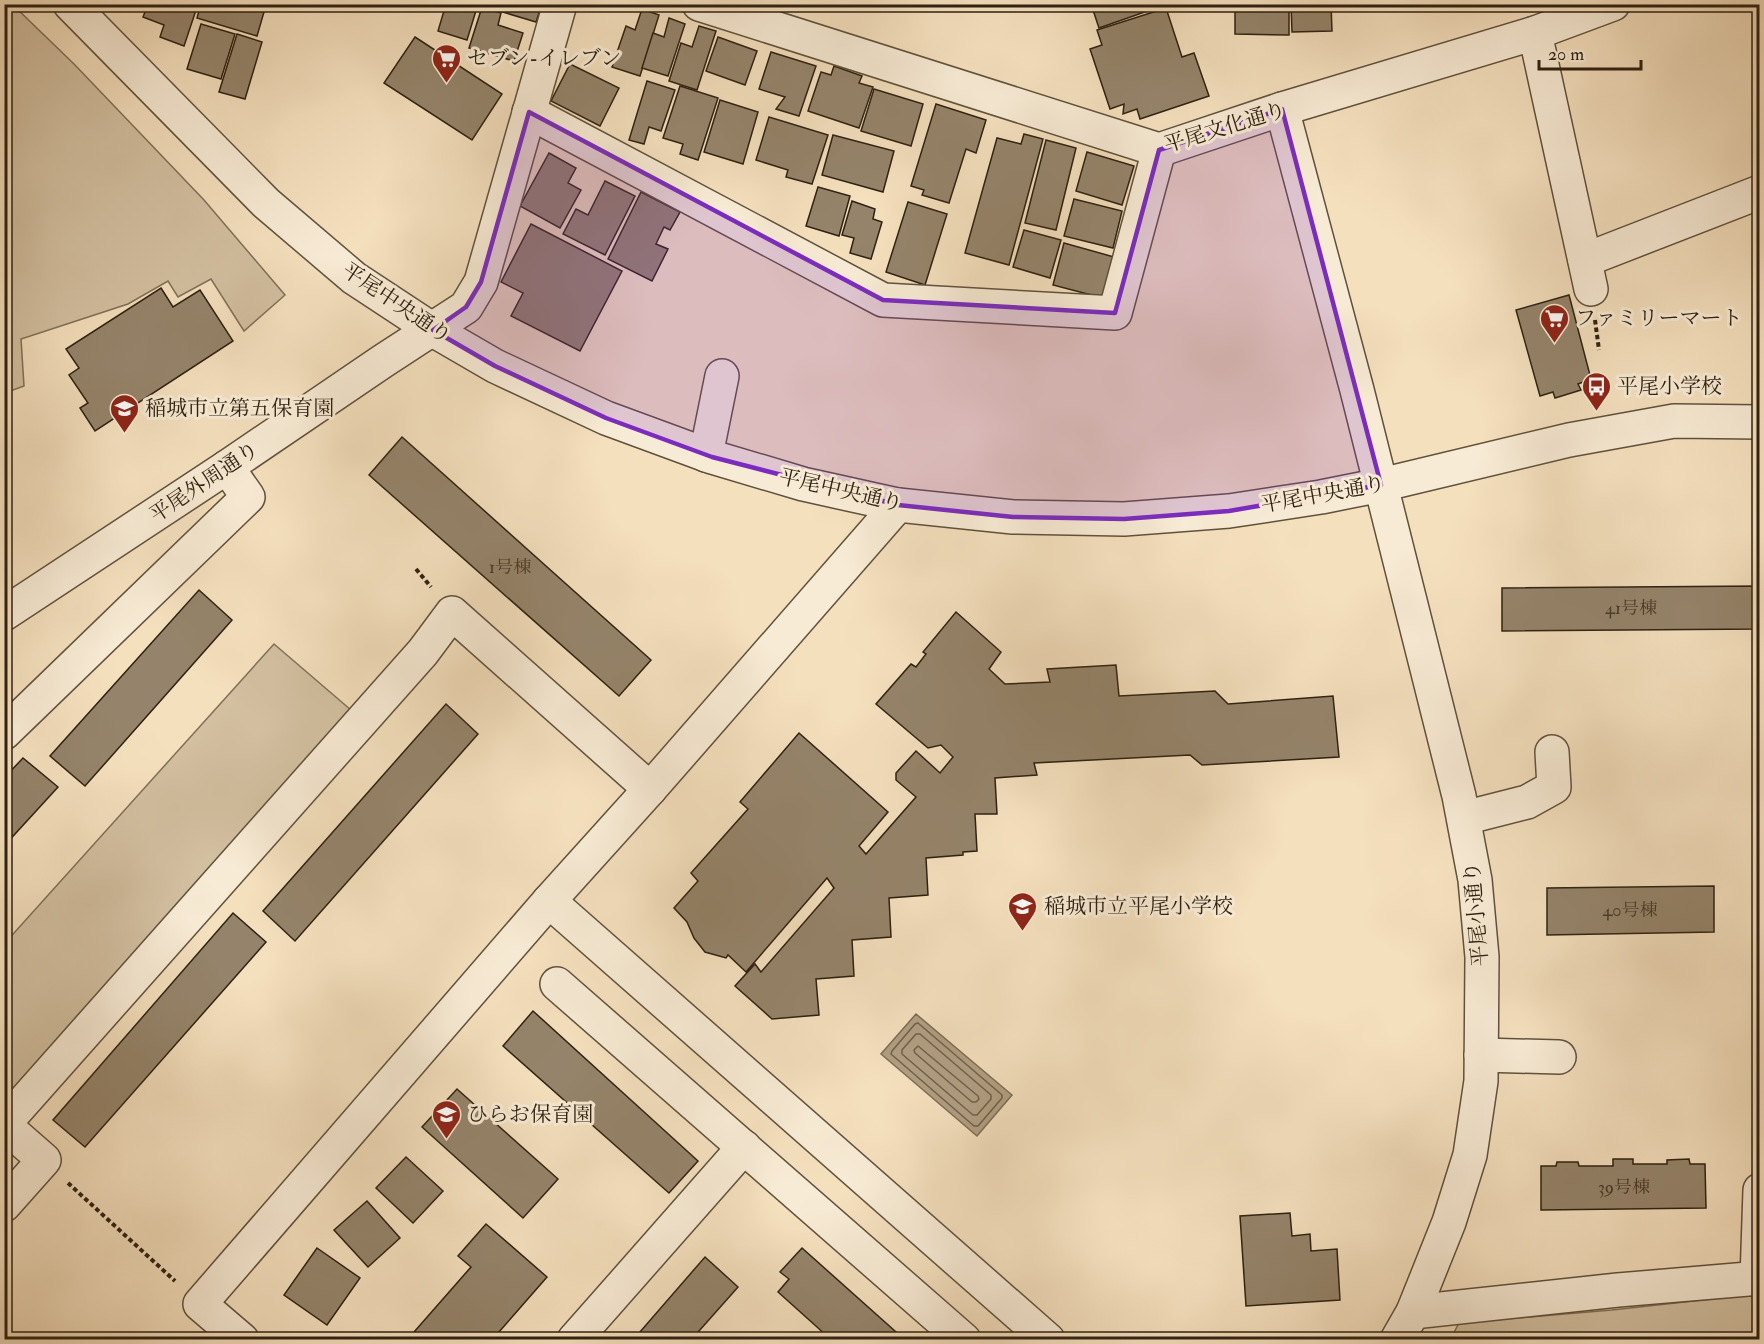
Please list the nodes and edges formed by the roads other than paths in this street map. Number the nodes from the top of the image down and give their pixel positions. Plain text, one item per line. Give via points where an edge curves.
1 (70, 4) edge
2 (560, 4) edge
3 (699, 4) edge
4 (1613, 4) edge
5 (100, 18) edge
6 (1535, 33) junction
7 (1282, 109) junction
8 (529, 112) junction
9 (1159, 150) junction
10 (1760, 192) edge
11 (433, 330) junction
12 (722, 376) dead end
13 (1760, 422) edge
14 (706, 455) junction
15 (228, 467) junction
16 (1381, 485) junction
17 (898, 505) junction
18 (4, 614) edge
19 (4, 733) edge
20 (1552, 752) dead end
21 (650, 789) junction
22 (1464, 818) junction
23 (559, 891) junction
24 (557, 984) dead end
25 (1481, 1055) junction
26 (1559, 1057) dead end
27 (4, 1125) edge
28 (744, 1147) junction
29 (1760, 1190) edge
30 (4, 1205) edge
31 (1758, 1279) edge
32 (1413, 1311) junction
33 (242, 1340) edge
34 (574, 1340) edge
35 (964, 1340) edge
36 (1048, 1340) edge
37 (1397, 1340) edge

1 - 5 street, 平尾中央通り
2 - 8 street, 平尾外周通り
3 - 9 street, 平尾文化通り
4 - 6 street, 平尾文化通り
5 - 11 street, 平尾中央通り via 266,203 354,278
6 - 7 street, 平尾文化通り
6 - 10 street via 1588,275
7 - 9 street, 平尾文化通り
7 - 16 street, 平尾小通り
8 - 9 street via 883,300 1115,313
8 - 11 street, 平尾外周通り via 480,282 466,308
11 - 14 street, 平尾中央通り via 495,366 606,418
11 - 15 street, 平尾外周通り
12 - 14 street
13 - 16 street, 平尾中央通り via 1674,422 1569,440
14 - 17 street, 平尾中央通り via 803,484
15 - 18 street, 平尾外周通り
15 - 19 street via 248,497
16 - 17 street, 平尾中央通り via 1228,511 1124,519 1013,517
16 - 22 street, 平尾小通り
17 - 21 street
20 - 22 street via 1554,787 1527,802
21 - 23 street
21 - 27 street via 452,613 423,652
22 - 25 street, 平尾小通り via 1482,957
23 - 33 street via 200,1304
23 - 36 street
24 - 28 street
25 - 26 street
25 - 32 street, 平尾小通り via 1470,1155 1449,1222
27 - 30 street via 44,1160
28 - 34 street
28 - 35 street
29 - 31 street
31 - 32 street
32 - 37 street, 平尾小通り

